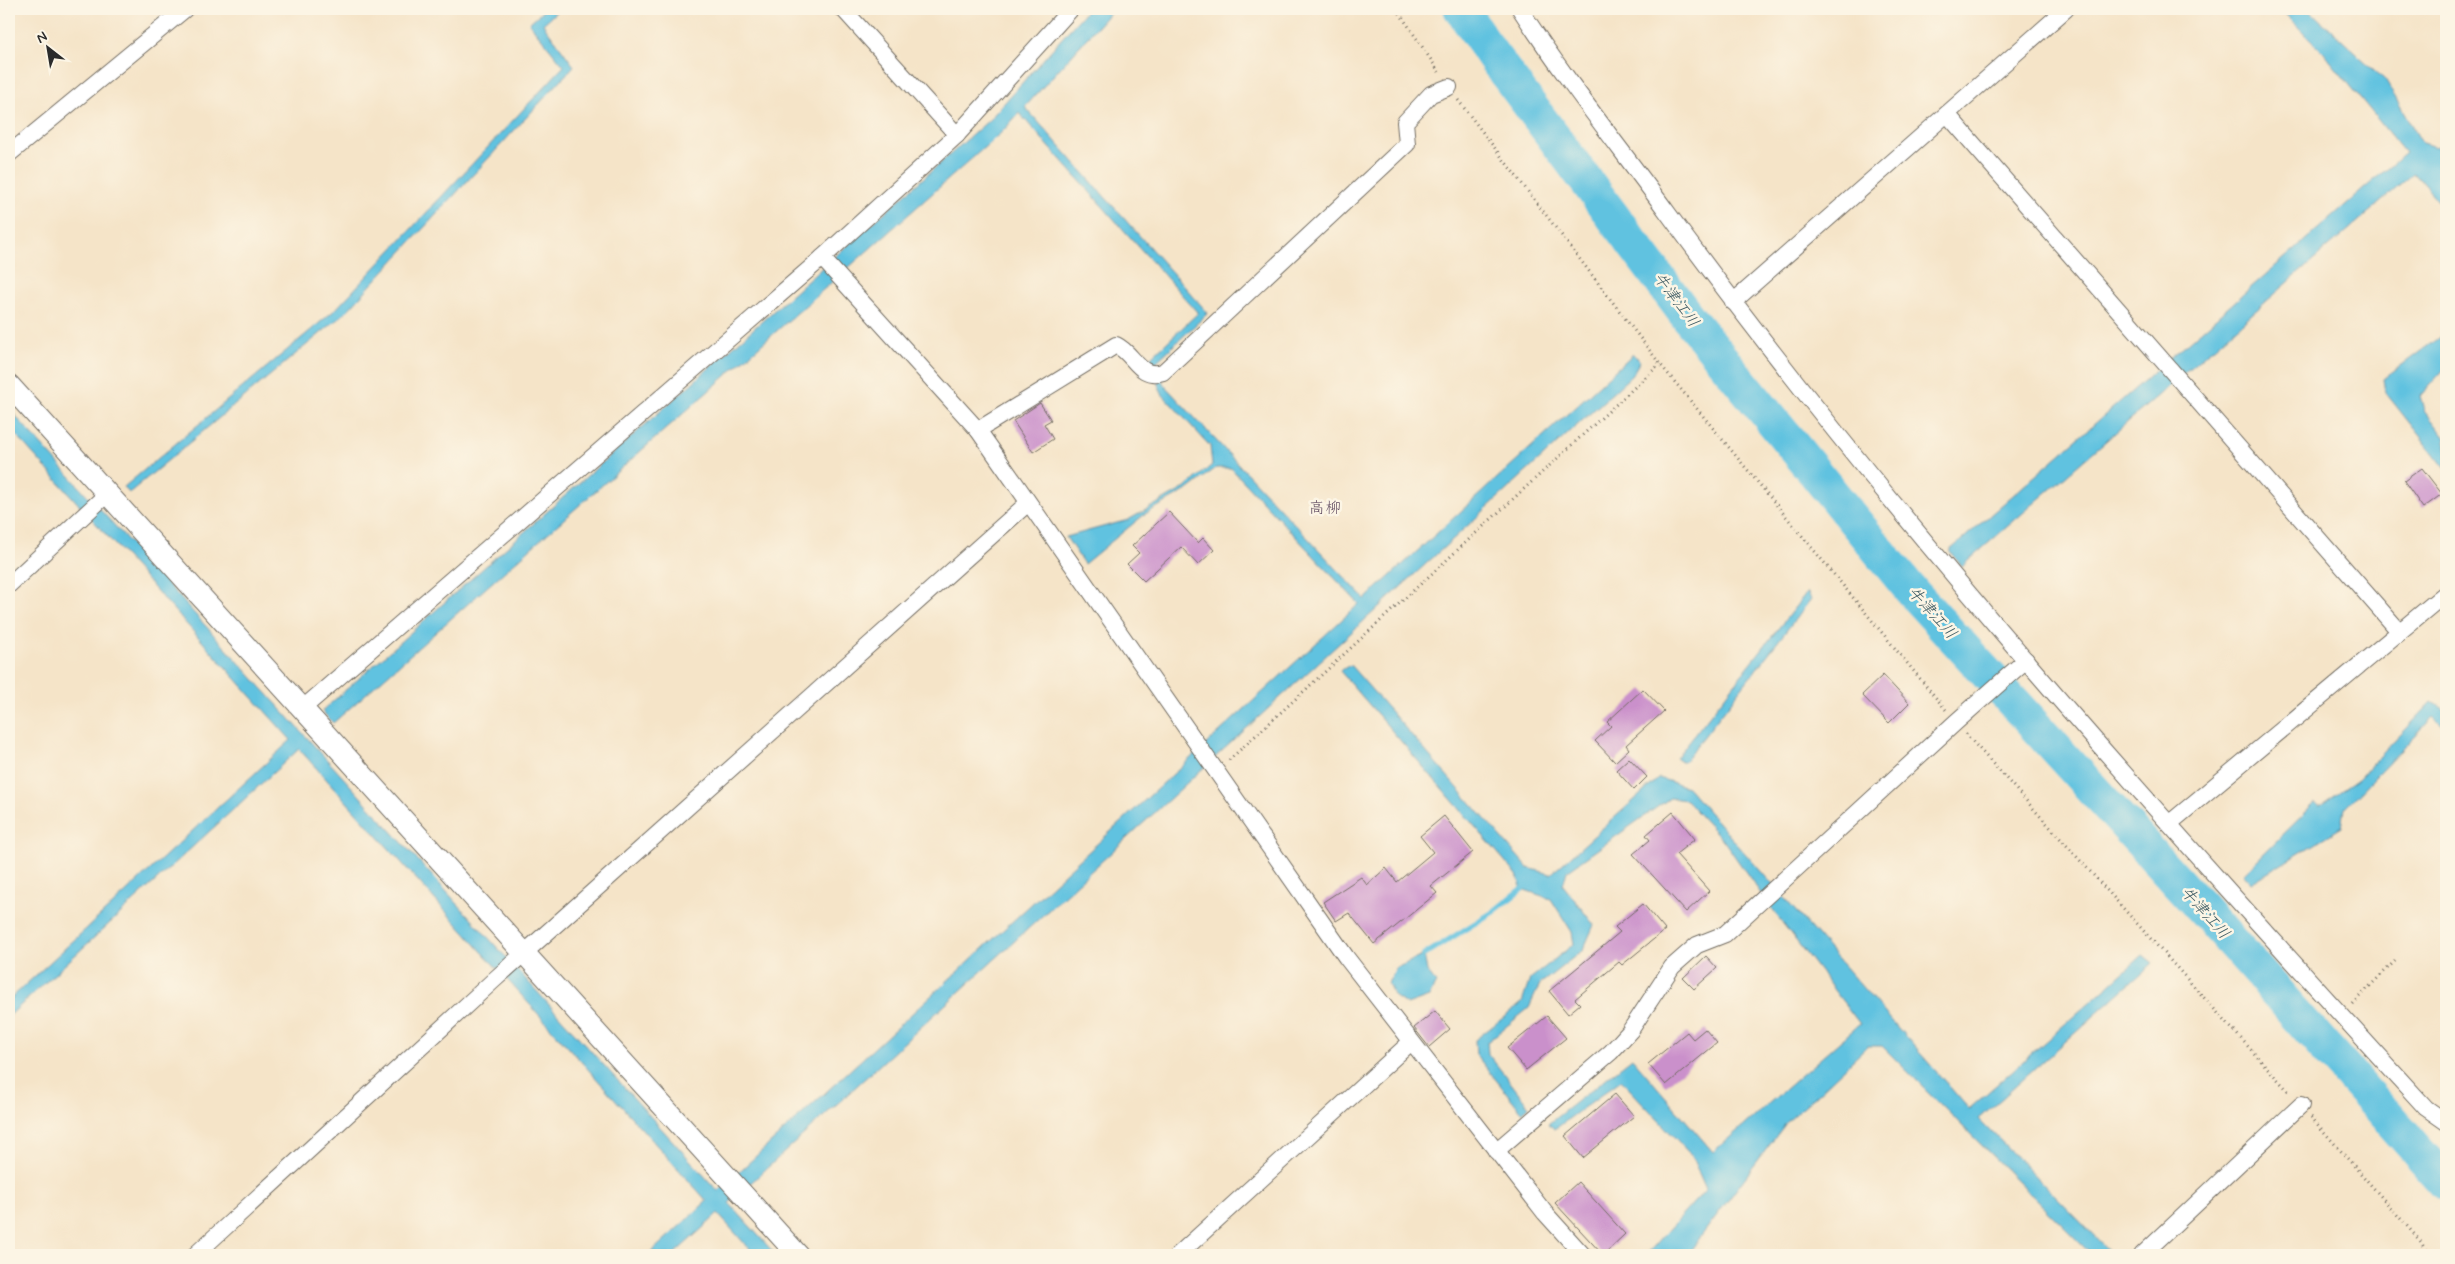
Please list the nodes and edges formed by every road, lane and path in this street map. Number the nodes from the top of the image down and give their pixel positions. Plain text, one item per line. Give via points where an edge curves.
1 (185, 9) edge
2 (843, 9) edge
3 (1071, 9) edge
4 (1397, 9) edge
5 (1520, 9) edge
6 (2066, 9) edge
7 (1448, 87) junction
8 (1947, 114) junction
9 (957, 135) junction
10 (9, 154) edge
11 (822, 258) junction
12 (1733, 302) junction
13 (1660, 364) junction
14 (9, 385) edge
15 (978, 430) junction
16 (107, 494) junction
17 (1028, 502) junction
18 (9, 585) edge
19 (2446, 593) edge
20 (2399, 631) junction
21 (2026, 660) junction
22 (302, 709) junction
23 (1956, 722) junction
24 (1214, 769) junction
25 (2170, 823) junction
26 (524, 954) junction
27 (2395, 961) dead end
28 (2341, 1015) junction
29 (1411, 1042) junction
30 (2301, 1105) junction
31 (2446, 1122) edge
32 (1496, 1151) junction
33 (195, 1255) edge
34 (798, 1255) edge
35 (1178, 1255) edge
36 (1583, 1255) edge
37 (2142, 1255) edge
38 (2428, 1255) edge

1 - 10 street
2 - 9 street
3 - 9 street
4 - 7 path
5 - 12 street
6 - 8 street
7 - 13 path
7 - 15 street via 1432,94 1405,122 1407,144 1158,374 1146,373 1123,348 1116,345
8 - 12 street
8 - 20 street
9 - 11 street
11 - 15 street
11 - 22 street
12 - 21 street via 1849,451
13 - 23 path
13 - 24 path
14 - 16 street
15 - 17 street
16 - 18 street
16 - 22 street
17 - 24 street
17 - 26 street
19 - 20 street
20 - 25 street
21 - 23 street
21 - 25 street
22 - 26 street
23 - 30 path
23 - 32 street via 1725,934 1696,945 1672,967 1630,1031 1610,1052
24 - 29 street via 1346,958
25 - 28 street
26 - 33 street
26 - 34 street
27 - 28 path
28 - 31 street via 2426,1108
29 - 32 street
29 - 35 street
30 - 37 street
30 - 38 path via 2421,1242
32 - 36 street

